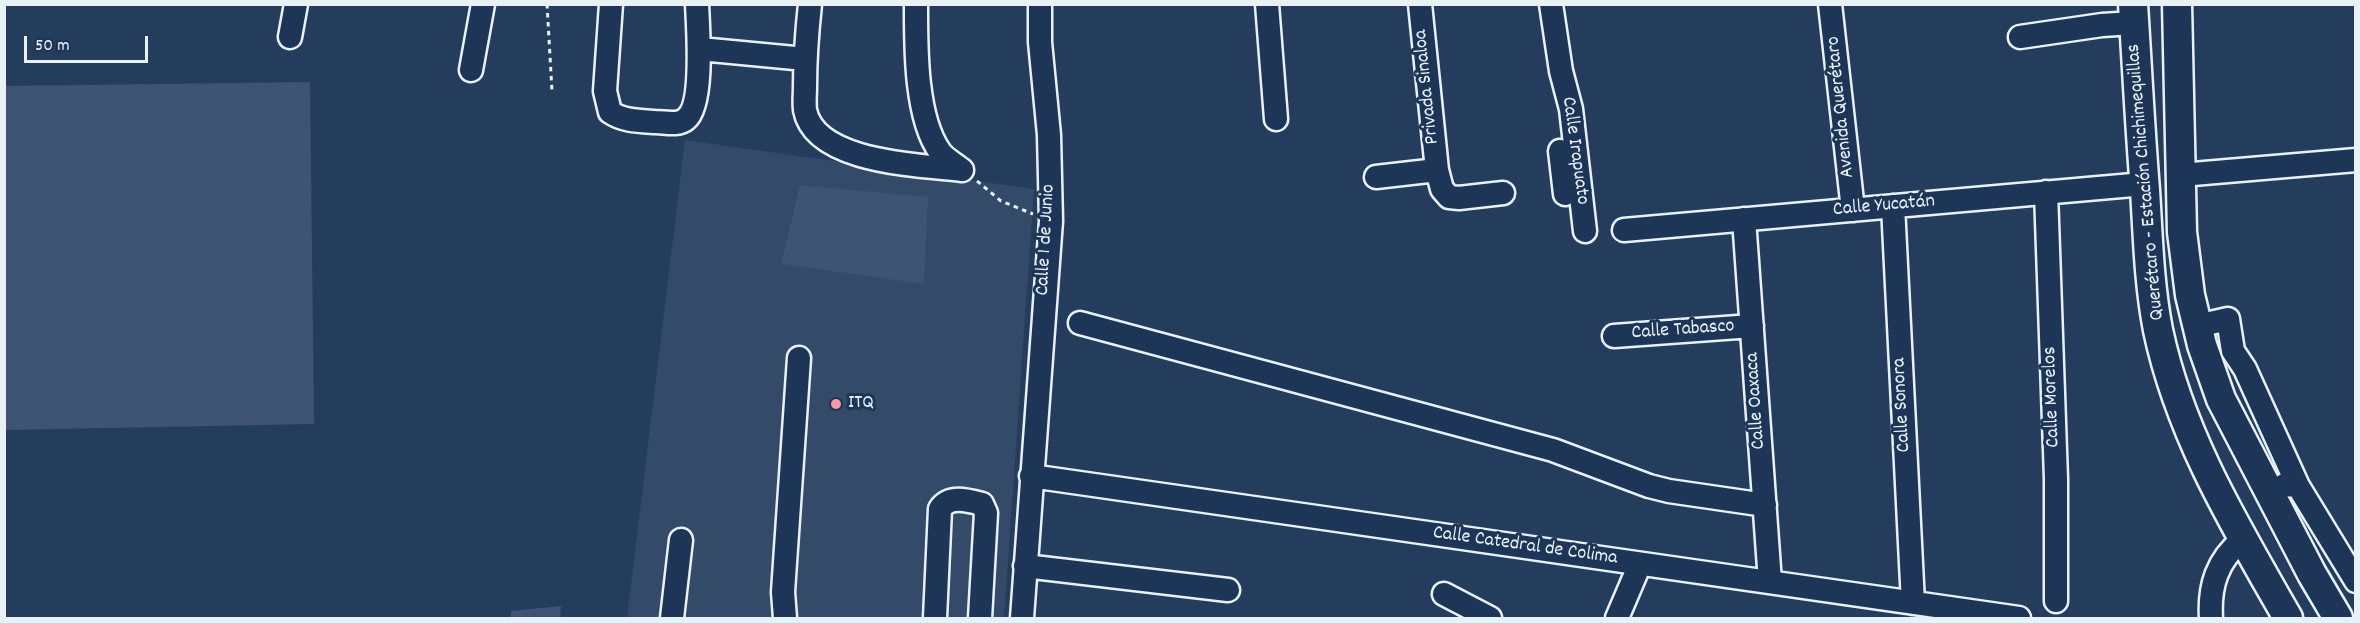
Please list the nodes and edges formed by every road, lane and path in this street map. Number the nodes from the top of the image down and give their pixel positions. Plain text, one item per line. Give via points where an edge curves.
1 (296, 4) edge
2 (483, 4) edge
3 (547, 4) edge
4 (611, 4) edge
5 (697, 4) edge
6 (810, 4) edge
7 (916, 4) edge
8 (1040, 4) edge
9 (1268, 4) edge
10 (1419, 4) edge
11 (1551, 4) edge
12 (1830, 4) edge
13 (2177, 4) edge
14 (2133, 14) edge
15 (290, 37) dead end
16 (2020, 37) dead end
17 (700, 49) junction
18 (804, 59) junction
19 (471, 70) dead end
20 (1561, 71) junction
21 (552, 91) dead end
22 (1276, 119) dead end
23 (2355, 160) edge
24 (962, 170) junction
25 (1437, 170) junction
26 (2181, 175) junction
27 (1376, 177) dead end
28 (2144, 184) junction
29 (2046, 192) junction
30 (1503, 193) dead end
31 (1565, 194) dead end
32 (1893, 206) junction
33 (1853, 210) junction
34 (1744, 219) junction
35 (1051, 221) junction
36 (1624, 230) dead end
37 (1585, 231) dead end
38 (1080, 323) dead end
39 (1752, 326) junction
40 (2197, 326) junction
41 (1614, 336) dead end
42 (799, 358) dead end
43 (1031, 476) junction
44 (2265, 483) junction
45 (2298, 486) junction
46 (1765, 506) junction
47 (2243, 539) junction
48 (681, 540) dead end
49 (1640, 564) junction
50 (1025, 566) junction
51 (2355, 581) edge
52 (1770, 582) junction
53 (1228, 590) dead end
54 (1444, 594) dead end
55 (2056, 601) dead end
56 (1913, 603) junction
57 (1964, 614) edge
58 (672, 618) edge
59 (784, 618) edge
60 (935, 618) edge
61 (980, 618) edge
62 (1022, 618) edge
63 (1490, 618) edge
64 (1617, 618) edge
65 (2019, 618) edge
66 (2211, 618) edge
67 (2288, 618) edge
68 (2338, 618) edge

1 - 15 street
2 - 19 street
3 - 21 path
4 - 17 street via 605,92 610,112 618,118 679,123 688,117 695,107
5 - 17 street
6 - 18 street
7 - 24 street via 918,81 927,123 940,152
8 - 35 street, Calle 1 de Junio
9 - 22 street
10 - 25 street, Privada Sinaloa
11 - 20 street, Calle Irapuato
12 - 33 street, Avenida Querétaro
13 - 26 main road, Querétaro - Estación Chichimequillas
14 - 16 street via 2102,25
14 - 28 main road, Querétaro - Estación Chichimequillas
17 - 18 street
18 - 24 street via 805,110 813,128 831,145 879,160
20 - 31 street, Calle Irapuato via 1556,110
20 - 37 street, Calle Irapuato via 1571,109
23 - 26 street
24 - 35 path via 1001,201
25 - 27 street, Privada Sinaloa
25 - 30 street, Privada Sinaloa via 1442,189 1449,197
26 - 40 main road, Querétaro - Estación Chichimequillas via 2182,232
28 - 29 street, Calle Yucatán
28 - 47 main road, Querétaro - Estación Chichimequillas via 2149,269 2158,331 2197,450
29 - 32 street, Calle Yucatán
29 - 55 street, Calle Morelos
32 - 33 street, Calle Yucatán
32 - 56 street, Calle Sonora
33 - 34 street, Calle Yucatán
34 - 36 street, Calle Yucatán
34 - 39 street, Calle Oaxaca
35 - 43 street, Calle 1 de Junio
38 - 46 street via 1553,450 1649,486
39 - 41 street, Calle Tabasco
39 - 46 street, Calle Oaxaca
40 - 44 main road, Querétaro - Estación Chichimequillas via 2221,399
40 - 45 street via 2228,319 2233,351 2245,369
42 - 59 street
43 - 49 street, Calle Catedral de Colima
43 - 50 street, Calle 1 de Junio
44 - 45 street
44 - 68 main road, Querétaro - Estación Chichimequillas
45 - 51 street
46 - 52 street, Calle Oaxaca
47 - 66 street via 2221,562 2215,576
47 - 67 main road, Querétaro - Estación Chichimequillas
48 - 58 street
49 - 52 street, Calle Catedral de Colima
49 - 64 street
50 - 53 street
50 - 62 street, Calle 1 de Junio
52 - 56 street, Calle Catedral de Colima
54 - 63 street
56 - 57 street, Calle Catedral de Colima
57 - 65 street, Calle Catedral de Colima
60 - 61 street via 940,509 951,500 982,504 986,513

